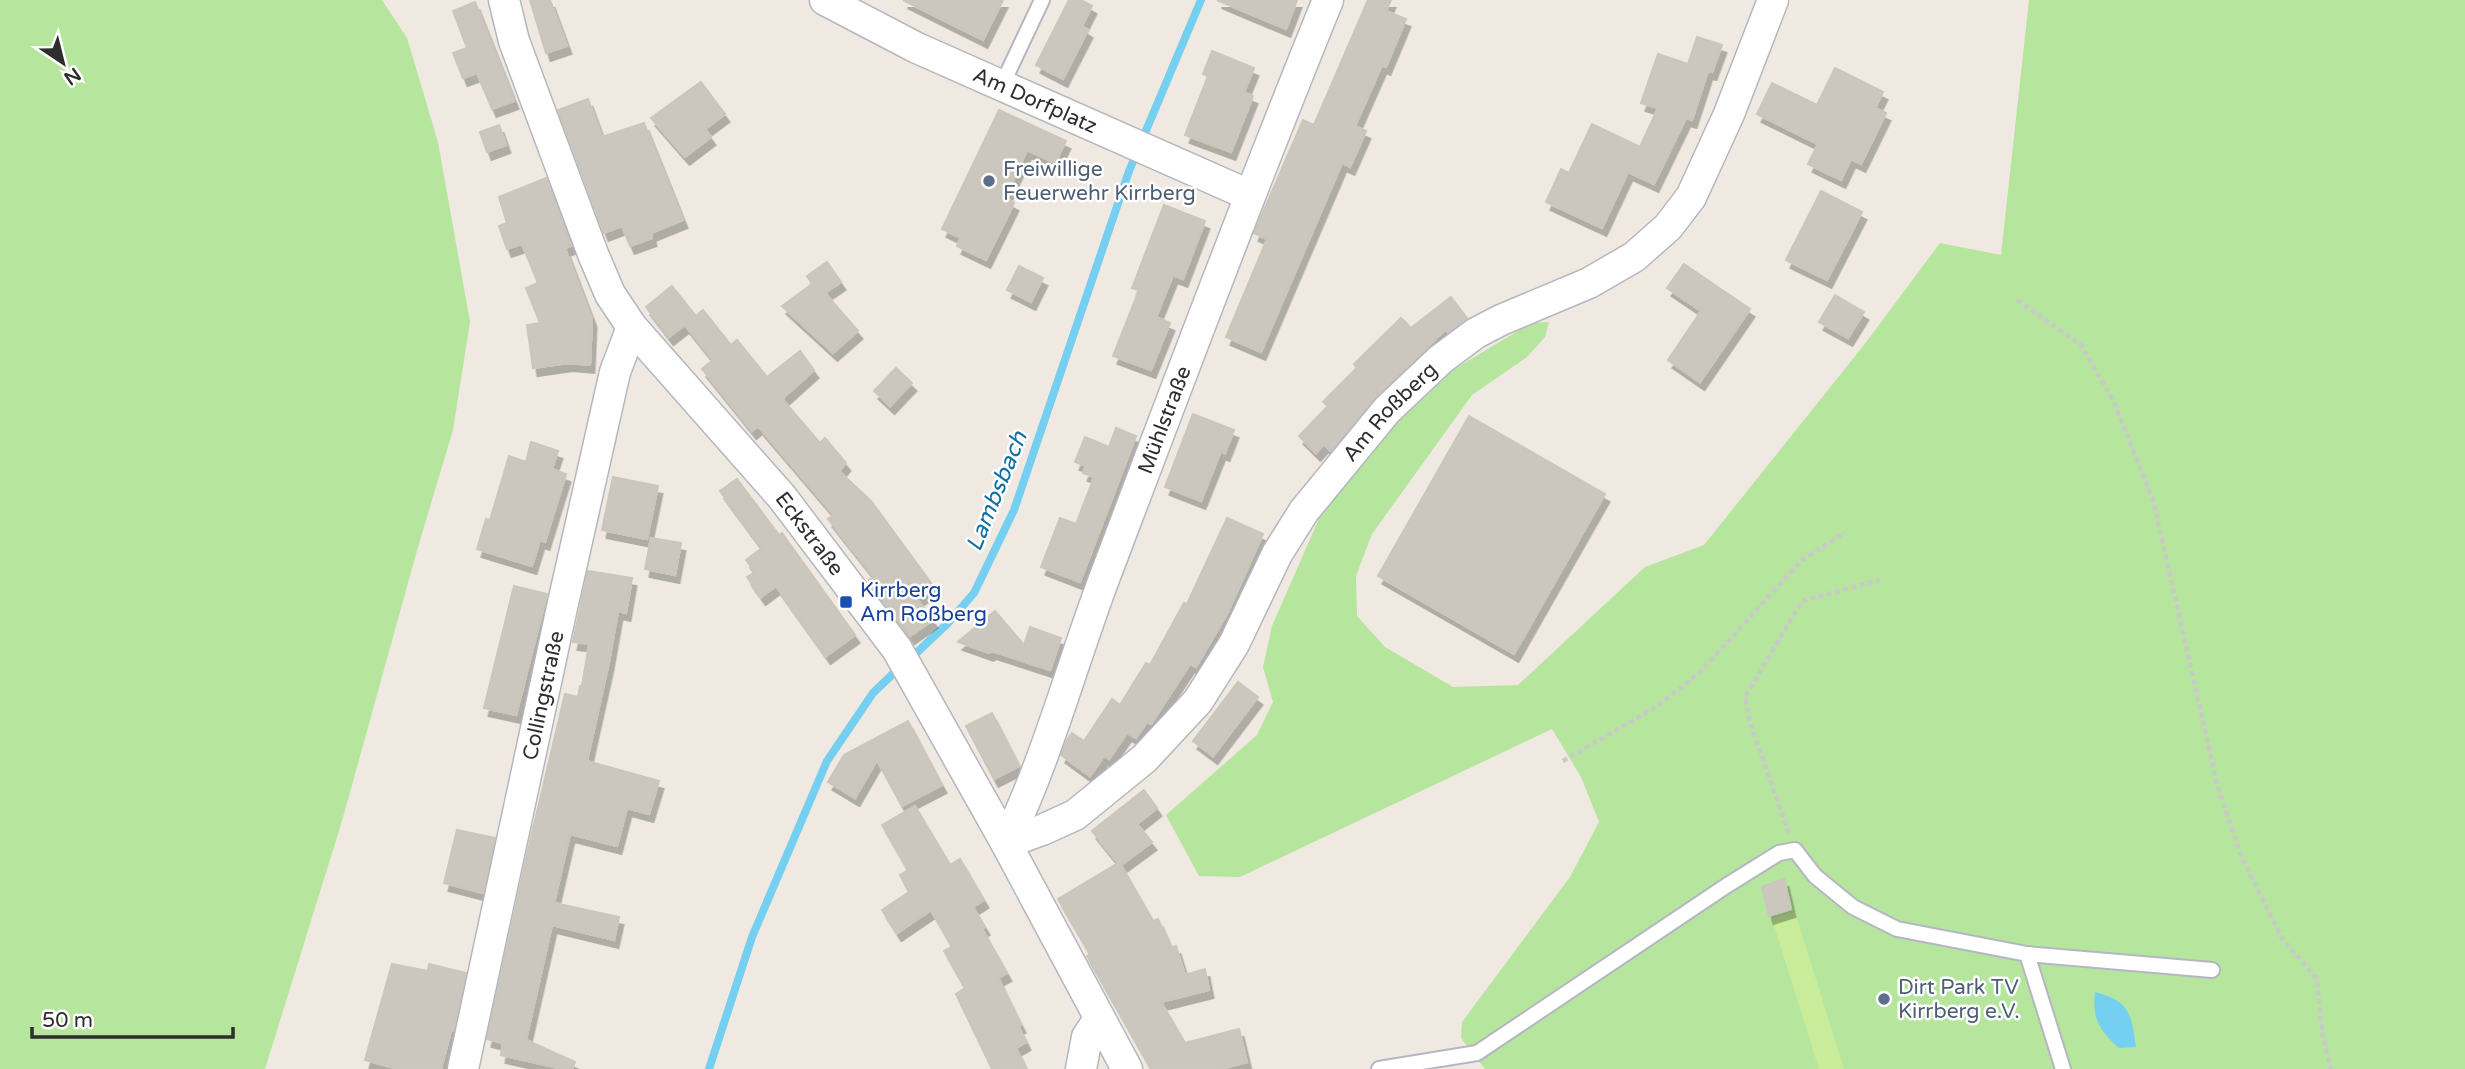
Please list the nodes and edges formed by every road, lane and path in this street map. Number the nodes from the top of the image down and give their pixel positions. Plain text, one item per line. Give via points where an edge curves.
1 (504, 0) edge
2 (825, 0) edge
3 (1042, 0) edge
4 (1328, 0) edge
5 (1773, 0) edge
6 (1001, 87) junction
7 (1249, 195) junction
8 (2017, 299) dead end
9 (632, 327) junction
10 (1845, 533) dead end
11 (1880, 580) dead end
12 (1563, 761) dead end
13 (1006, 843) junction
14 (1796, 850) junction
15 (2027, 954) junction
16 (2212, 971) dead end
17 (1099, 1019) junction
18 (463, 1069) edge
19 (1080, 1069) edge
20 (1127, 1069) edge
21 (1379, 1069) edge
22 (2063, 1069) edge
23 (2330, 1069) edge

1 - 9 street, Eckstraße via 514,41 593,254 610,294
2 - 6 street, Am Dorfplatz
3 - 6 lane
4 - 7 street, Mühlstraße
5 - 13 street, Am Roßberg via 1691,197 1668,228 1634,257 1600,277 1501,320 1441,359 1387,410 1304,511 1277,554 1234,644 1198,701 1144,759 1074,815
6 - 7 street, Am Dorfplatz
7 - 13 street, Mühlstraße via 1086,626 1028,797
8 - 23 path via 2081,345 2114,402 2153,500 2218,788 2243,860 2282,938 2317,979
9 - 13 street, Eckstraße via 782,497 897,649
9 - 18 street, Collingstraße via 615,372
10 - 12 path via 1803,559 1699,673 1656,707
11 - 14 path via 1801,601 1745,697
13 - 17 street, Eckstraße
14 - 15 lane via 1815,876 1853,907 1897,929
14 - 21 lane via 1779,853 1726,886 1477,1053
15 - 16 lane
15 - 22 lane
17 - 19 street via 1087,1037
17 - 20 street, Eckstraße

